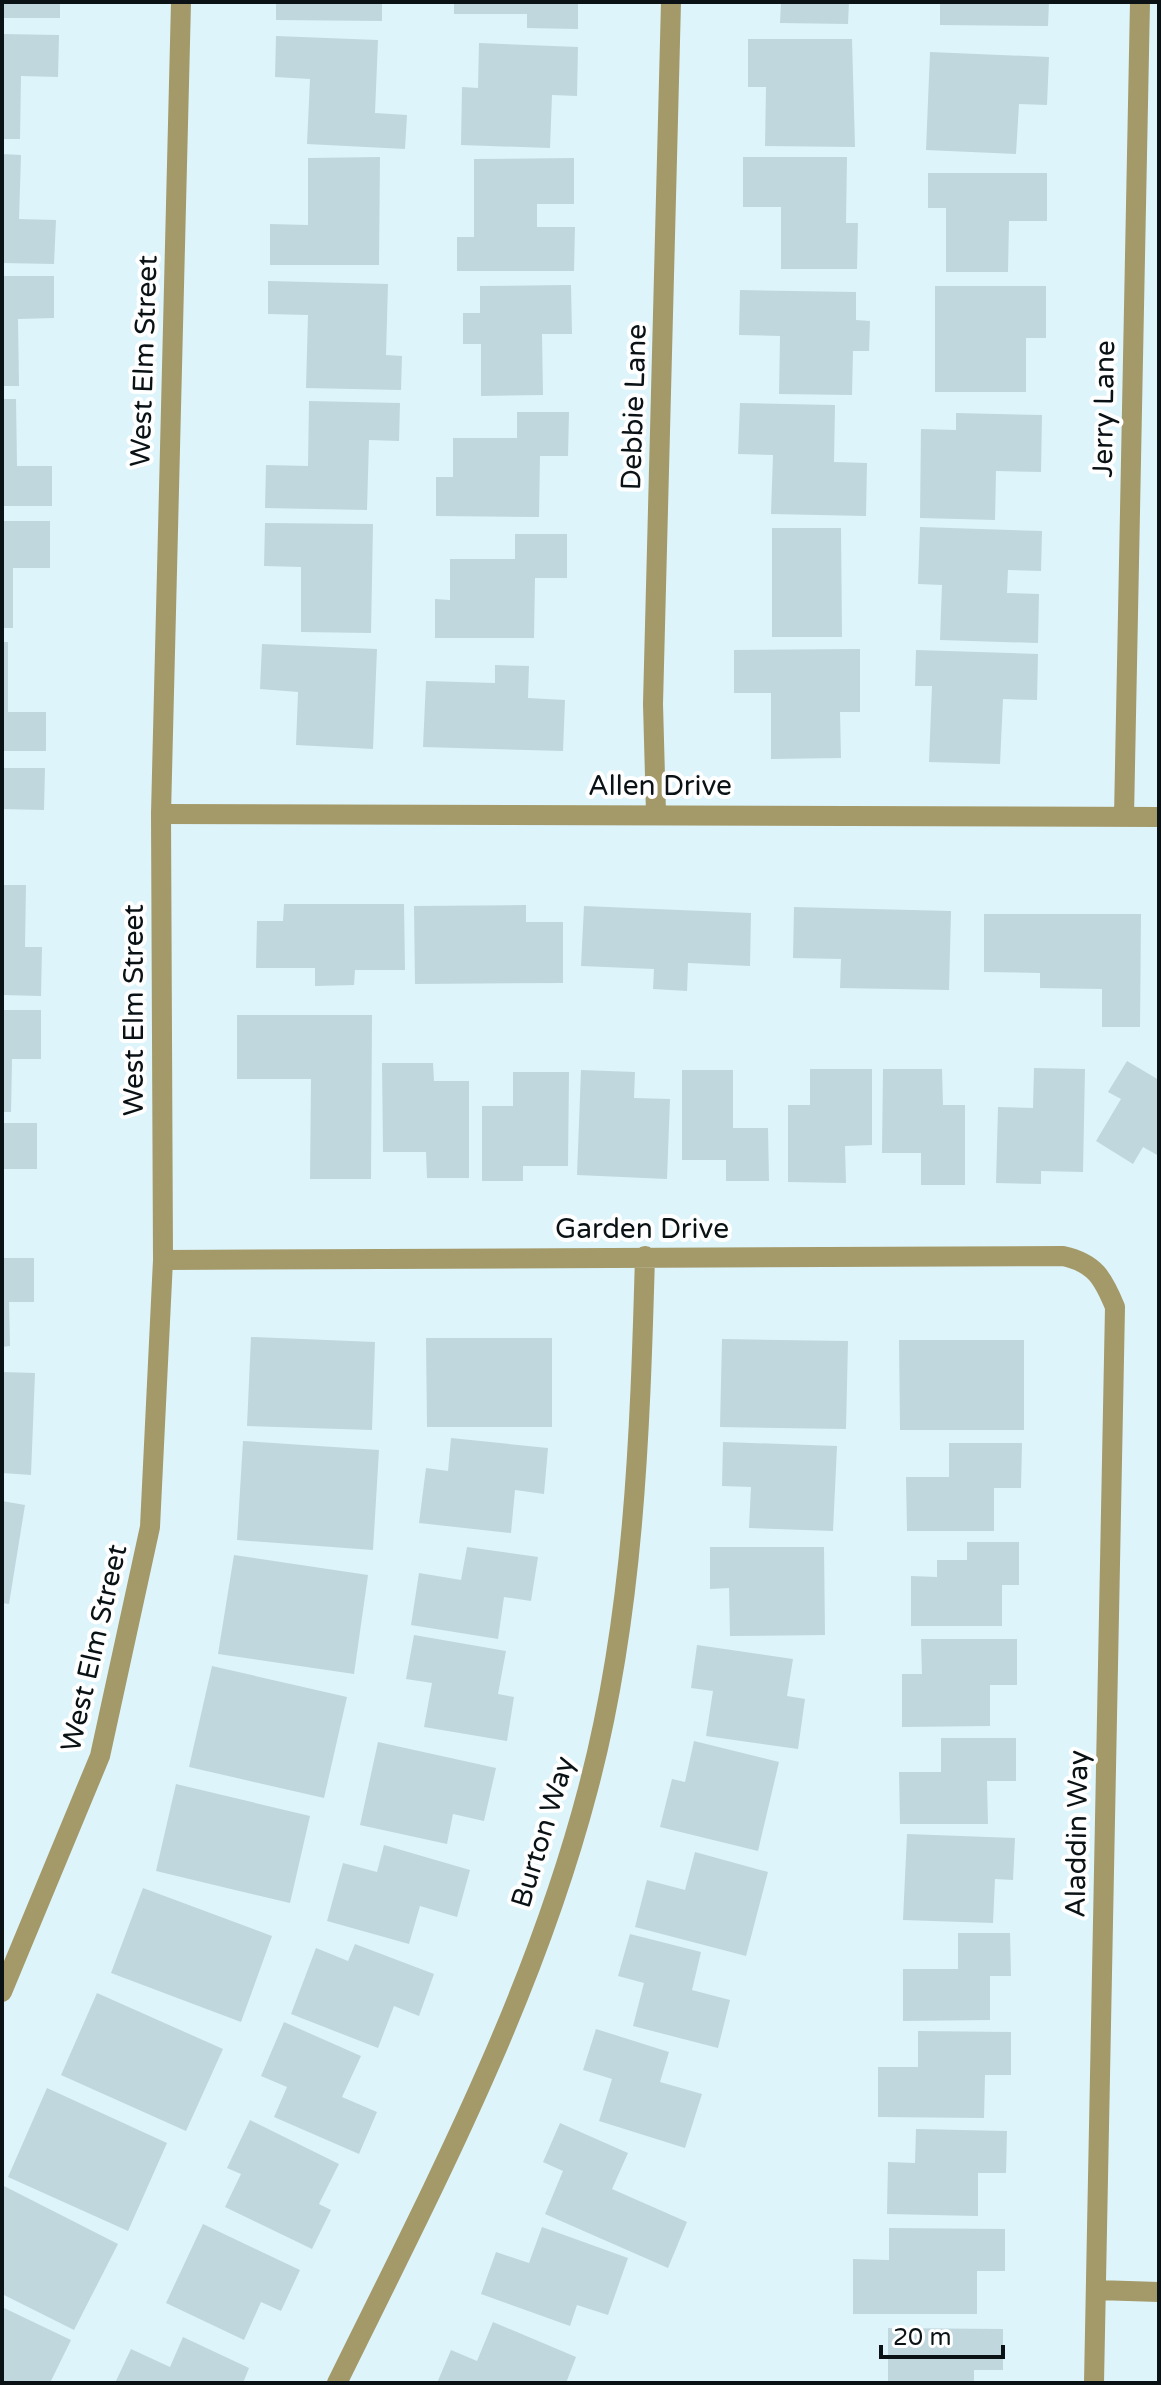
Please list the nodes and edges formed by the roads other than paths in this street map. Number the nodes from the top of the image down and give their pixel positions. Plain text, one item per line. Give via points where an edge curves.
1 (181, 2) edge
2 (671, 2) edge
3 (1140, 2) edge
4 (656, 813) junction
5 (161, 814) junction
6 (1124, 817) junction
7 (1159, 817) edge
8 (645, 1256) junction
9 (163, 1260) junction
10 (1107, 1287) joint
11 (2, 1992) edge
12 (1097, 2290) junction
13 (1159, 2292) edge
14 (337, 2383) edge
15 (1094, 2383) edge

1 - 5 street, West Elm Street
2 - 4 street, Debbie Lane via 653,704
3 - 6 street, Jerry Lane
4 - 5 street, Allen Drive
4 - 6 street, Allen Drive
5 - 9 street, West Elm Street
6 - 7 street, Allen Drive
8 - 9 street, Garden Drive
8 - 10 street, Garden Drive via 1063,1256 1083,1260 1102,1275
8 - 14 street, Burton Way via 640,1455 630,1559 588,1791 522,1990 476,2100
9 - 11 street, West Elm Street via 150,1527 126,1651 100,1756
10 - 12 street, Aladdin Way via 1115,1307
12 - 13 street
12 - 15 street, Aladdin Way

